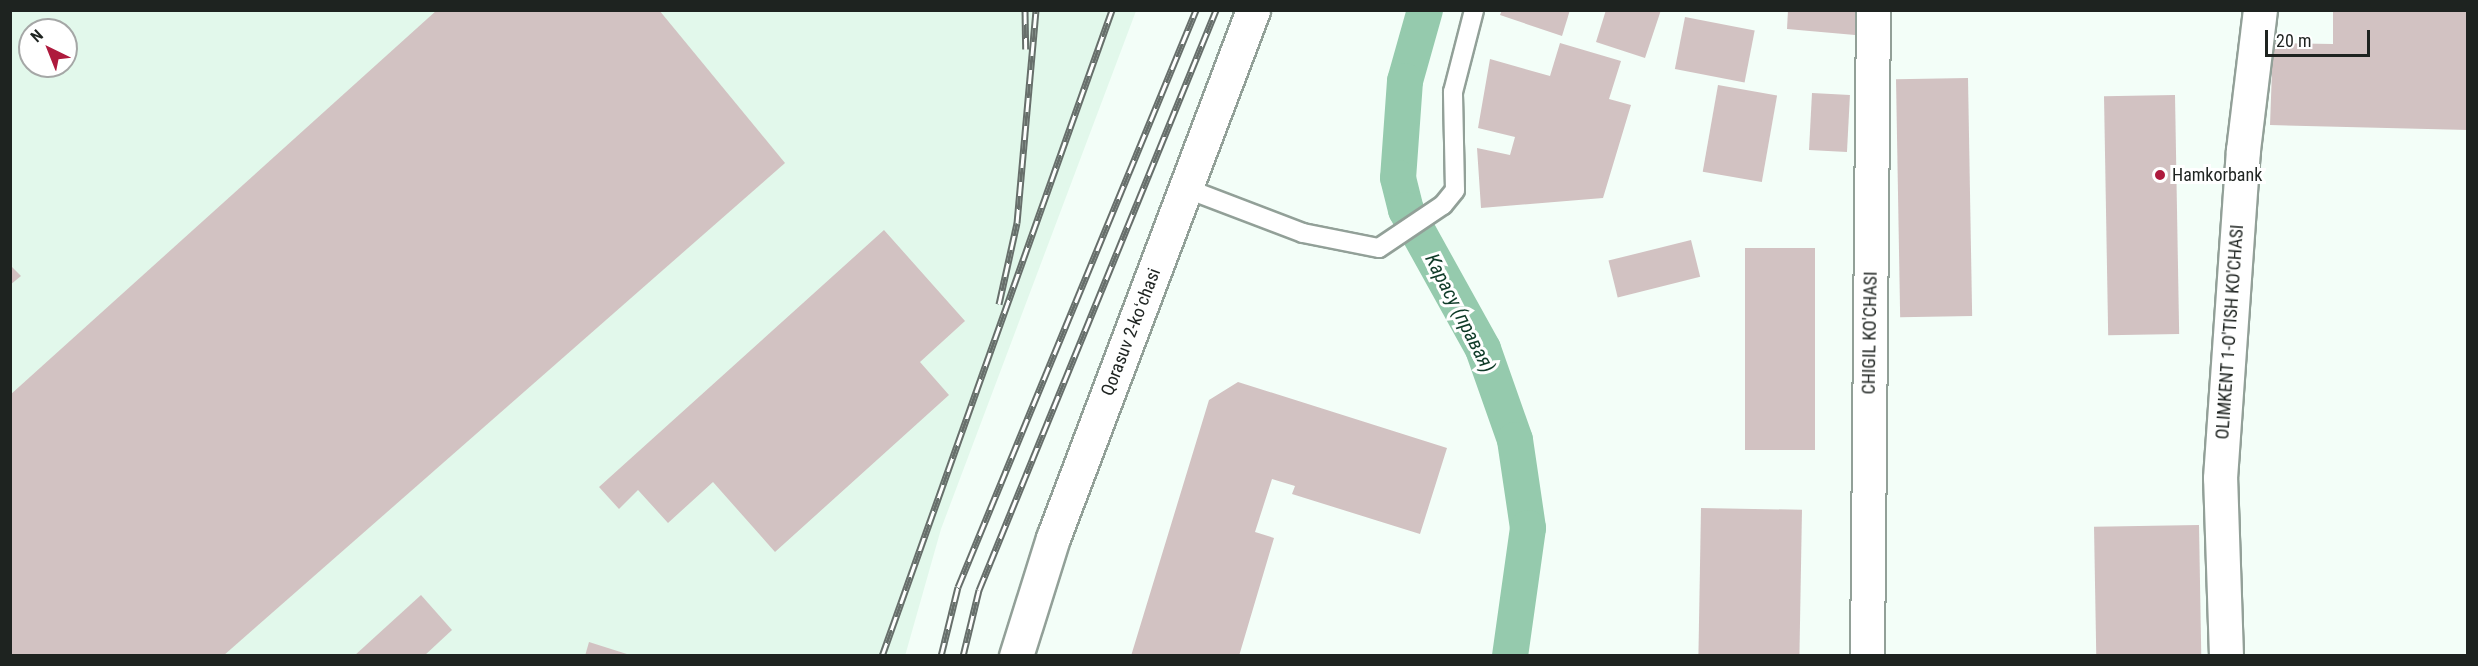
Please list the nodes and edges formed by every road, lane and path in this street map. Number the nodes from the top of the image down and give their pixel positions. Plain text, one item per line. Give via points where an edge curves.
1 (1253, 10) edge
2 (1474, 10) edge
3 (1873, 10) edge
4 (2260, 10) edge
5 (1185, 188) junction
6 (1016, 656) edge
7 (1867, 656) edge
8 (2226, 656) edge

1 - 5 street, Qorasuv 2-koʻchasi
2 - 5 lane via 1453,92 1455,190 1443,205 1379,248 1303,233
3 - 7 street, CHIGIL KO'CHASI
4 - 8 street, OLIMKENT 1-O'TISH KO'CHASI via 2243,150 2220,478
5 - 6 street, Qorasuv 2-koʻchasi via 1053,538

